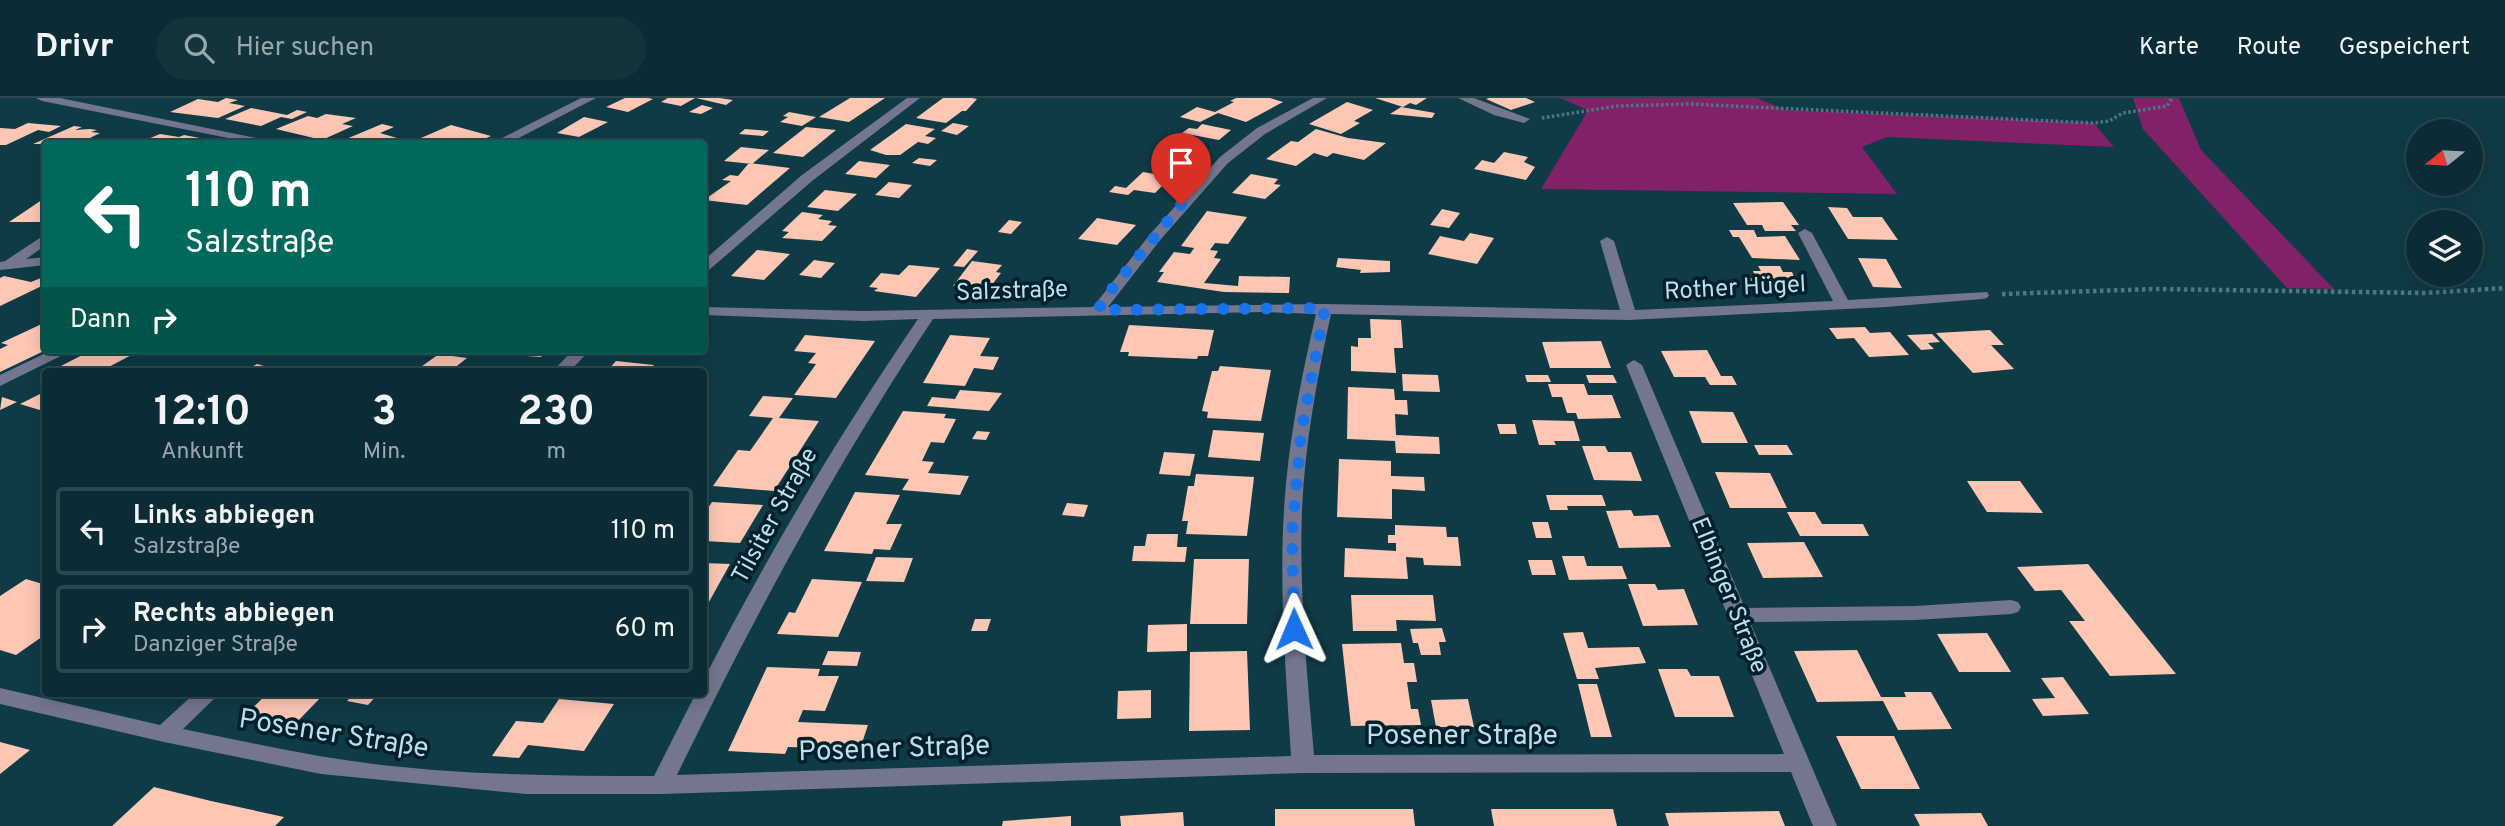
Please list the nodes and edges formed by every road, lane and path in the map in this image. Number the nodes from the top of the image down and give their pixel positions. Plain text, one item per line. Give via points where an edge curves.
1 (43, 98) edge
2 (590, 98) edge
3 (914, 98) edge
4 (1321, 98) edge
5 (1464, 98) edge
6 (2172, 98) edge
7 (1524, 119) joint
8 (243, 135) junction
9 (233, 140) edge
10 (263, 140) edge
11 (504, 140) edge
12 (1805, 233) dead end
13 (42, 241) edge
14 (1607, 241) dead end
15 (42, 261) edge
16 (707, 264) edge
17 (5, 265) edge
18 (2505, 288) edge
19 (1982, 295) joint
20 (1843, 305) junction
21 (1325, 308) junction
22 (1098, 310) junction
23 (707, 311) edge
24 (1622, 315) junction
25 (928, 316) junction
26 (57, 354) edge
27 (578, 354) edge
28 (1634, 365) dead end
29 (564, 368) edge
30 (0, 381) edge
31 (2011, 607) dead end
32 (1738, 615) junction
33 (707, 695) edge
34 (0, 696) edge
35 (205, 697) edge
36 (706, 697) edge
37 (164, 734) junction
38 (1798, 763) junction
39 (1304, 764) junction
40 (661, 785) junction
41 (1825, 826) edge

1 - 8 street
2 - 11 street
3 - 16 street via 816,171
4 - 22 street via 1261,131 1224,160
5 - 7 street
6 - 7 path via 2167,106 2094,123 1689,104 1617,106
8 - 9 street
8 - 10 street
12 - 20 street, Rother Hügel
13 - 17 street
14 - 24 street
15 - 17 street
18 - 19 path
19 - 20 street, Rother Hügel
20 - 24 street, Rother Hügel
21 - 22 street, Salzstraße
21 - 24 street, Salzstraße
21 - 39 street via 1301,433 1292,533
22 - 25 street, Salzstraße
23 - 25 street, Salzstraße
25 - 33 street, Tilsiter Straße via 873,395 792,529
26 - 30 street
27 - 29 street
28 - 32 street, Elbinger Straße
31 - 32 street
32 - 38 street, Elbinger Straße
34 - 37 street, Posener Straße
35 - 37 street
36 - 40 street, Tilsiter Straße
37 - 40 street, Posener Straße via 321,765 415,776 526,785
38 - 39 street, Posener Straße
38 - 41 street, Elbinger Straße
39 - 40 street, Posener Straße

